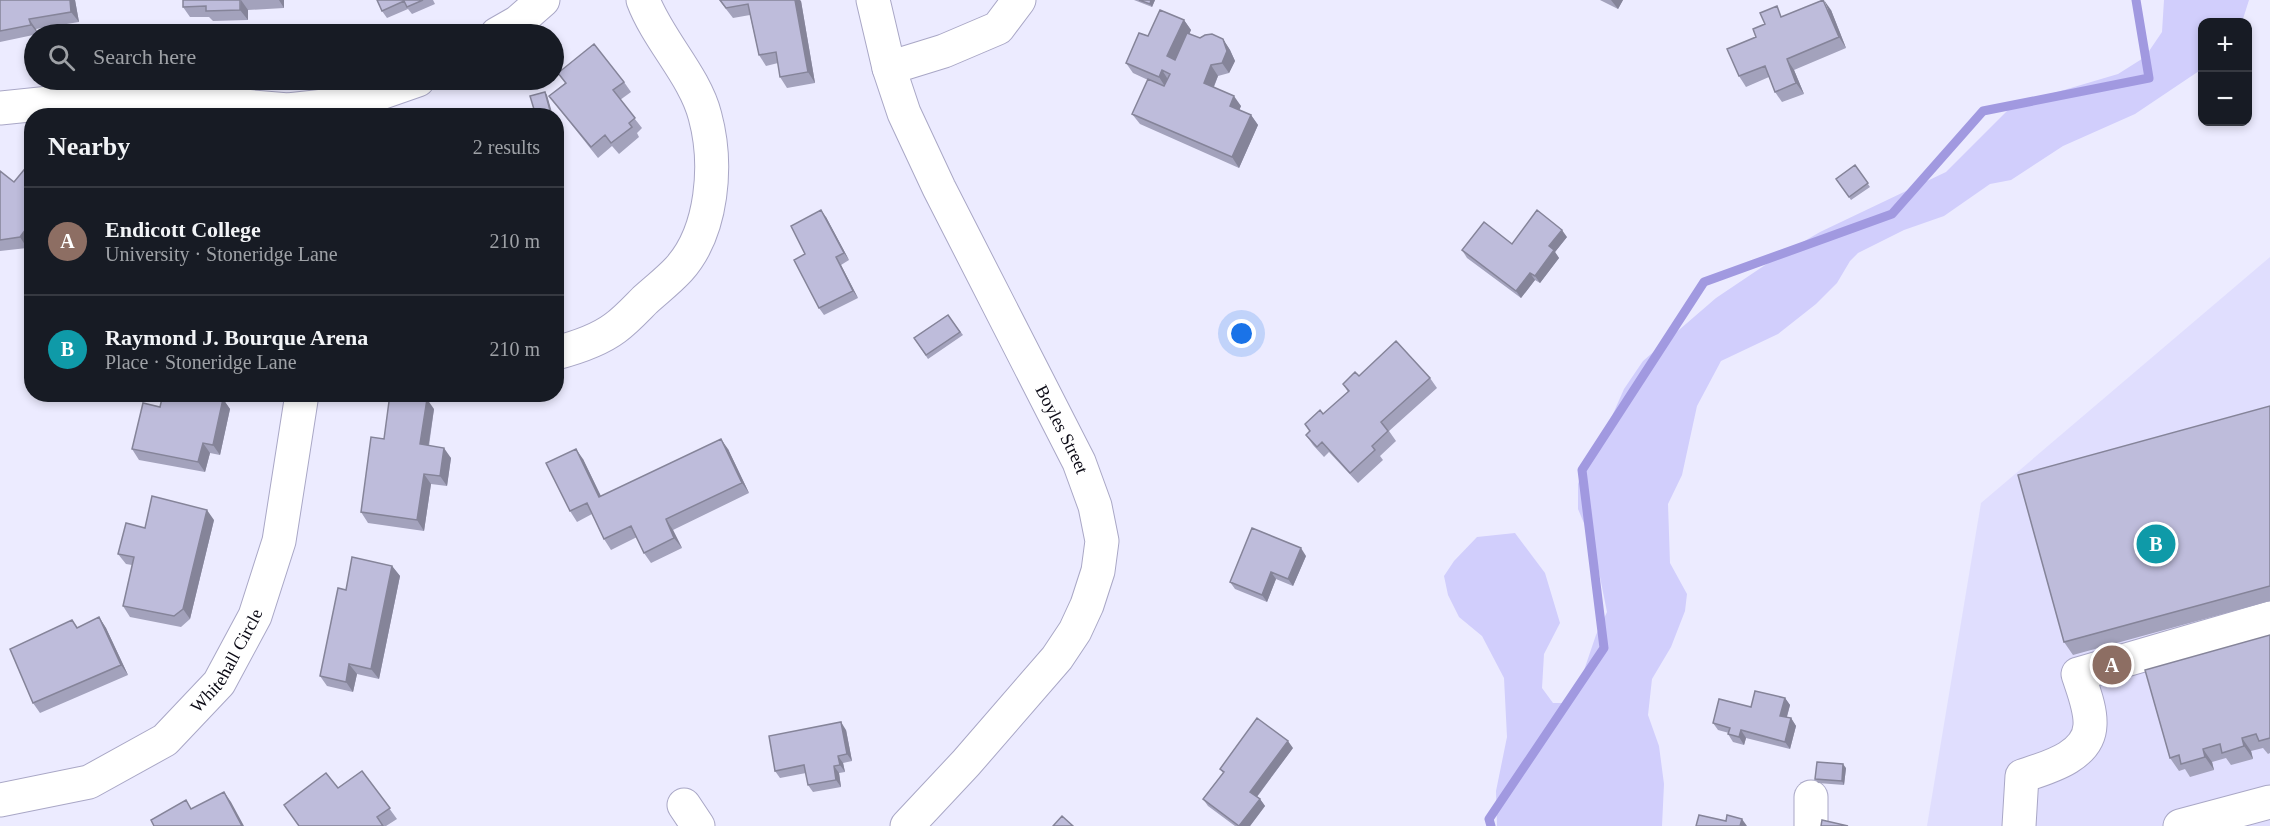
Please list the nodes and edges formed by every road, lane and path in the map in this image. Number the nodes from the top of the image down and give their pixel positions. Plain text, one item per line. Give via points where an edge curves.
1 (543, 0) edge
2 (643, 0) edge
3 (873, 0) edge
4 (1018, 0) edge
5 (514, 24) edge
6 (889, 68) junction
7 (398, 90) edge
8 (365, 106) edge
9 (0, 108) edge
10 (227, 108) edge
11 (309, 108) edge
12 (564, 351) edge
13 (301, 402) edge
14 (2270, 618) edge
15 (0, 800) edge
16 (2270, 802) edge
17 (907, 826) edge
18 (2019, 826) edge
19 (2180, 826) edge

1 - 5 street
2 - 12 street via 705,115 711,153 709,200 699,236 680,268 615,329
3 - 6 street, Boyles Street
4 - 6 street via 998,28
6 - 17 street, Boyles Street via 904,113 939,188 1079,462 1095,506 1102,541 1098,572 1087,605 1057,658
7 - 8 street
8 - 11 street
9 - 10 street via 98,99 176,100
13 - 15 street, Whitehall Circle via 279,541 255,616 219,683 165,740 89,782
14 - 18 street via 2078,674 2090,727 2082,747 2056,764 2022,776
16 - 19 street

